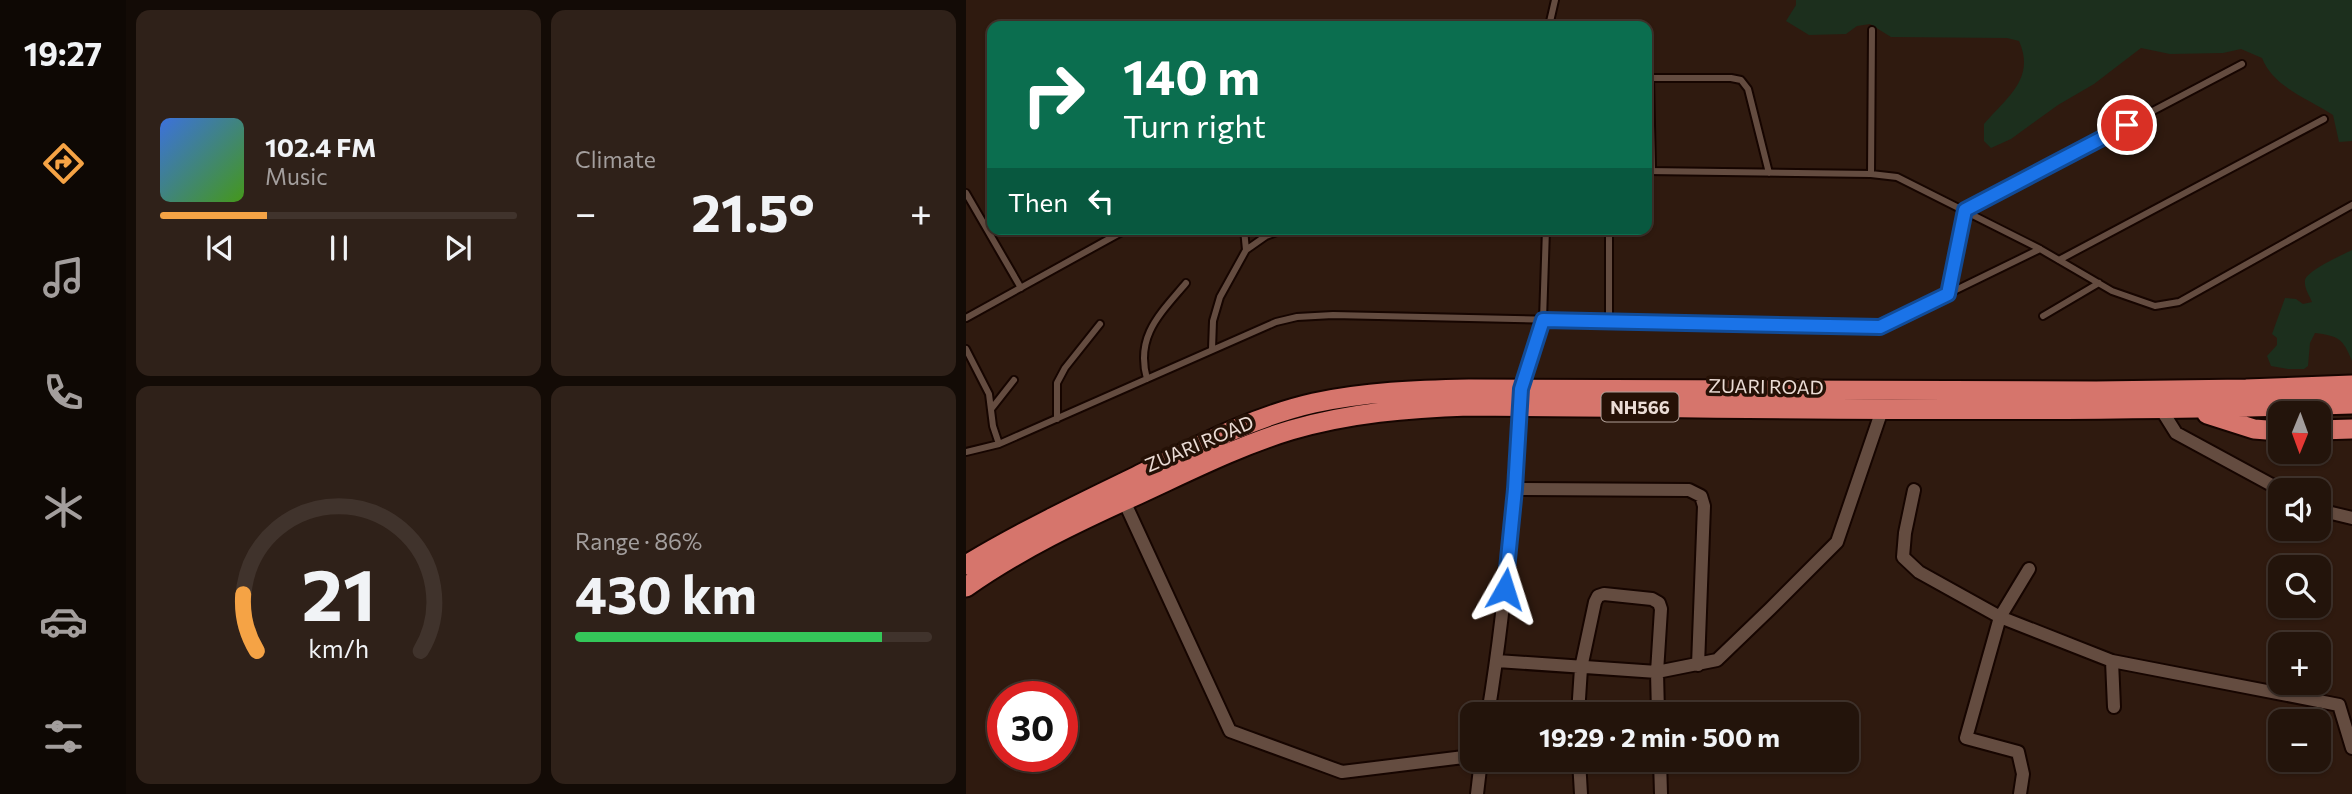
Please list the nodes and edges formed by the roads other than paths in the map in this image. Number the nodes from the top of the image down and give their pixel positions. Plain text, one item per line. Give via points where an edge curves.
1 (1555, 0) edge
2 (1550, 21) edge
3 (1872, 30) dead end
4 (2242, 64) dead end
5 (1652, 78) edge
6 (2324, 118) dead end
7 (1652, 171) edge
8 (1769, 173) junction
9 (1871, 174) junction
10 (966, 192) edge
11 (2352, 205) edge
12 (1965, 210) junction
13 (987, 229) edge
14 (991, 235) edge
15 (1116, 235) edge
16 (1245, 235) edge
17 (1269, 235) edge
18 (1546, 235) edge
19 (1609, 235) edge
20 (2040, 249) junction
21 (1246, 250) junction
22 (2059, 260) junction
23 (2099, 283) junction
24 (1186, 284) dead end
25 (1021, 288) junction
26 (1948, 294) junction
27 (2043, 316) dead end
28 (966, 318) edge
29 (1543, 320) junction
30 (1609, 321) junction
31 (1100, 324) dead end
32 (966, 348) edge
33 (1212, 349) junction
34 (2352, 374) edge
35 (1147, 379) junction
36 (1014, 380) dead end
37 (2352, 385) edge
38 (1520, 398) junction
39 (2192, 400) junction
40 (2352, 404) edge
41 (992, 408) junction
42 (2161, 409) junction
43 (1882, 410) junction
44 (1057, 419) junction
45 (2352, 429) edge
46 (2268, 430) edge
47 (2331, 430) edge
48 (999, 444) junction
49 (966, 452) edge
50 (2268, 483) edge
51 (1515, 489) junction
52 (1914, 490) dead end
53 (1124, 501) junction
54 (2331, 513) edge
55 (2352, 518) edge
56 (966, 565) edge
57 (2029, 569) dead end
58 (966, 586) edge
59 (2000, 617) junction
60 (1497, 661) junction
61 (2112, 661) junction
62 (1698, 665) junction
63 (1581, 668) junction
64 (1657, 672) junction
65 (1490, 702) edge
66 (1579, 702) edge
67 (1658, 702) edge
68 (2114, 707) dead end
69 (2352, 748) edge
70 (1460, 758) edge
71 (1479, 772) edge
72 (1580, 772) edge
73 (1660, 772) edge
74 (1476, 794) edge
75 (1581, 794) edge
76 (1661, 794) edge
77 (2020, 794) edge

1 - 2 lane
3 - 9 lane
4 - 12 lane
5 - 8 lane via 1741,80 1748,89
6 - 22 lane
7 - 8 lane
8 - 9 lane
9 - 12 lane via 1898,177
10 - 13 lane
11 - 23 lane via 2179,302 2155,306
12 - 20 lane
12 - 26 lane
14 - 25 lane
15 - 25 lane
16 - 21 lane
17 - 21 lane
18 - 29 lane
19 - 30 lane
20 - 22 lane
20 - 26 lane
21 - 33 lane via 1220,297
22 - 23 lane
23 - 27 lane
24 - 35 lane via 1152,323 1143,349
25 - 28 lane
26 - 30 lane via 1880,327
29 - 30 lane
29 - 33 lane via 1297,317
29 - 38 lane
31 - 44 lane via 1057,383
32 - 41 lane
33 - 35 lane
34 - 39 highway via 2213,380
35 - 44 lane
36 - 41 lane
37 - 39 highway, ZUARI ROAD / NH566
38 - 39 highway, ZUARI ROAD / NH566
38 - 43 highway, ZUARI ROAD / NH566
38 - 51 street
38 - 53 highway, ZUARI ROAD / NH566 via 1408,408 1304,427 1239,449
38 - 56 highway, ZUARI ROAD / NH566 via 1404,390 1314,403 1264,418 1012,537
39 - 40 highway, ZUARI ROAD / NH566
39 - 42 highway, ZUARI ROAD / NH566
39 - 46 highway via 2254,429
41 - 48 lane
42 - 43 highway, ZUARI ROAD / NH566
42 - 50 street via 2176,433
43 - 62 street via 1837,542 1717,660
44 - 48 lane
45 - 47 highway
48 - 49 lane
51 - 60 street
51 - 62 street via 1689,490 1701,496
52 - 59 street via 1903,557 1919,572
53 - 58 highway, ZUARI ROAD / NH566 via 1028,547
53 - 70 street via 1230,731 1342,772
54 - 55 street
57 - 59 street
59 - 61 street
59 - 77 street via 1966,738 2018,752 2023,774
60 - 63 street
60 - 65 street
61 - 68 street
61 - 69 street via 2339,705
62 - 64 street
63 - 64 street
63 - 64 street via 1595,602 1604,594 1659,603
63 - 66 street
64 - 67 street
71 - 74 street
72 - 75 street
73 - 76 street

